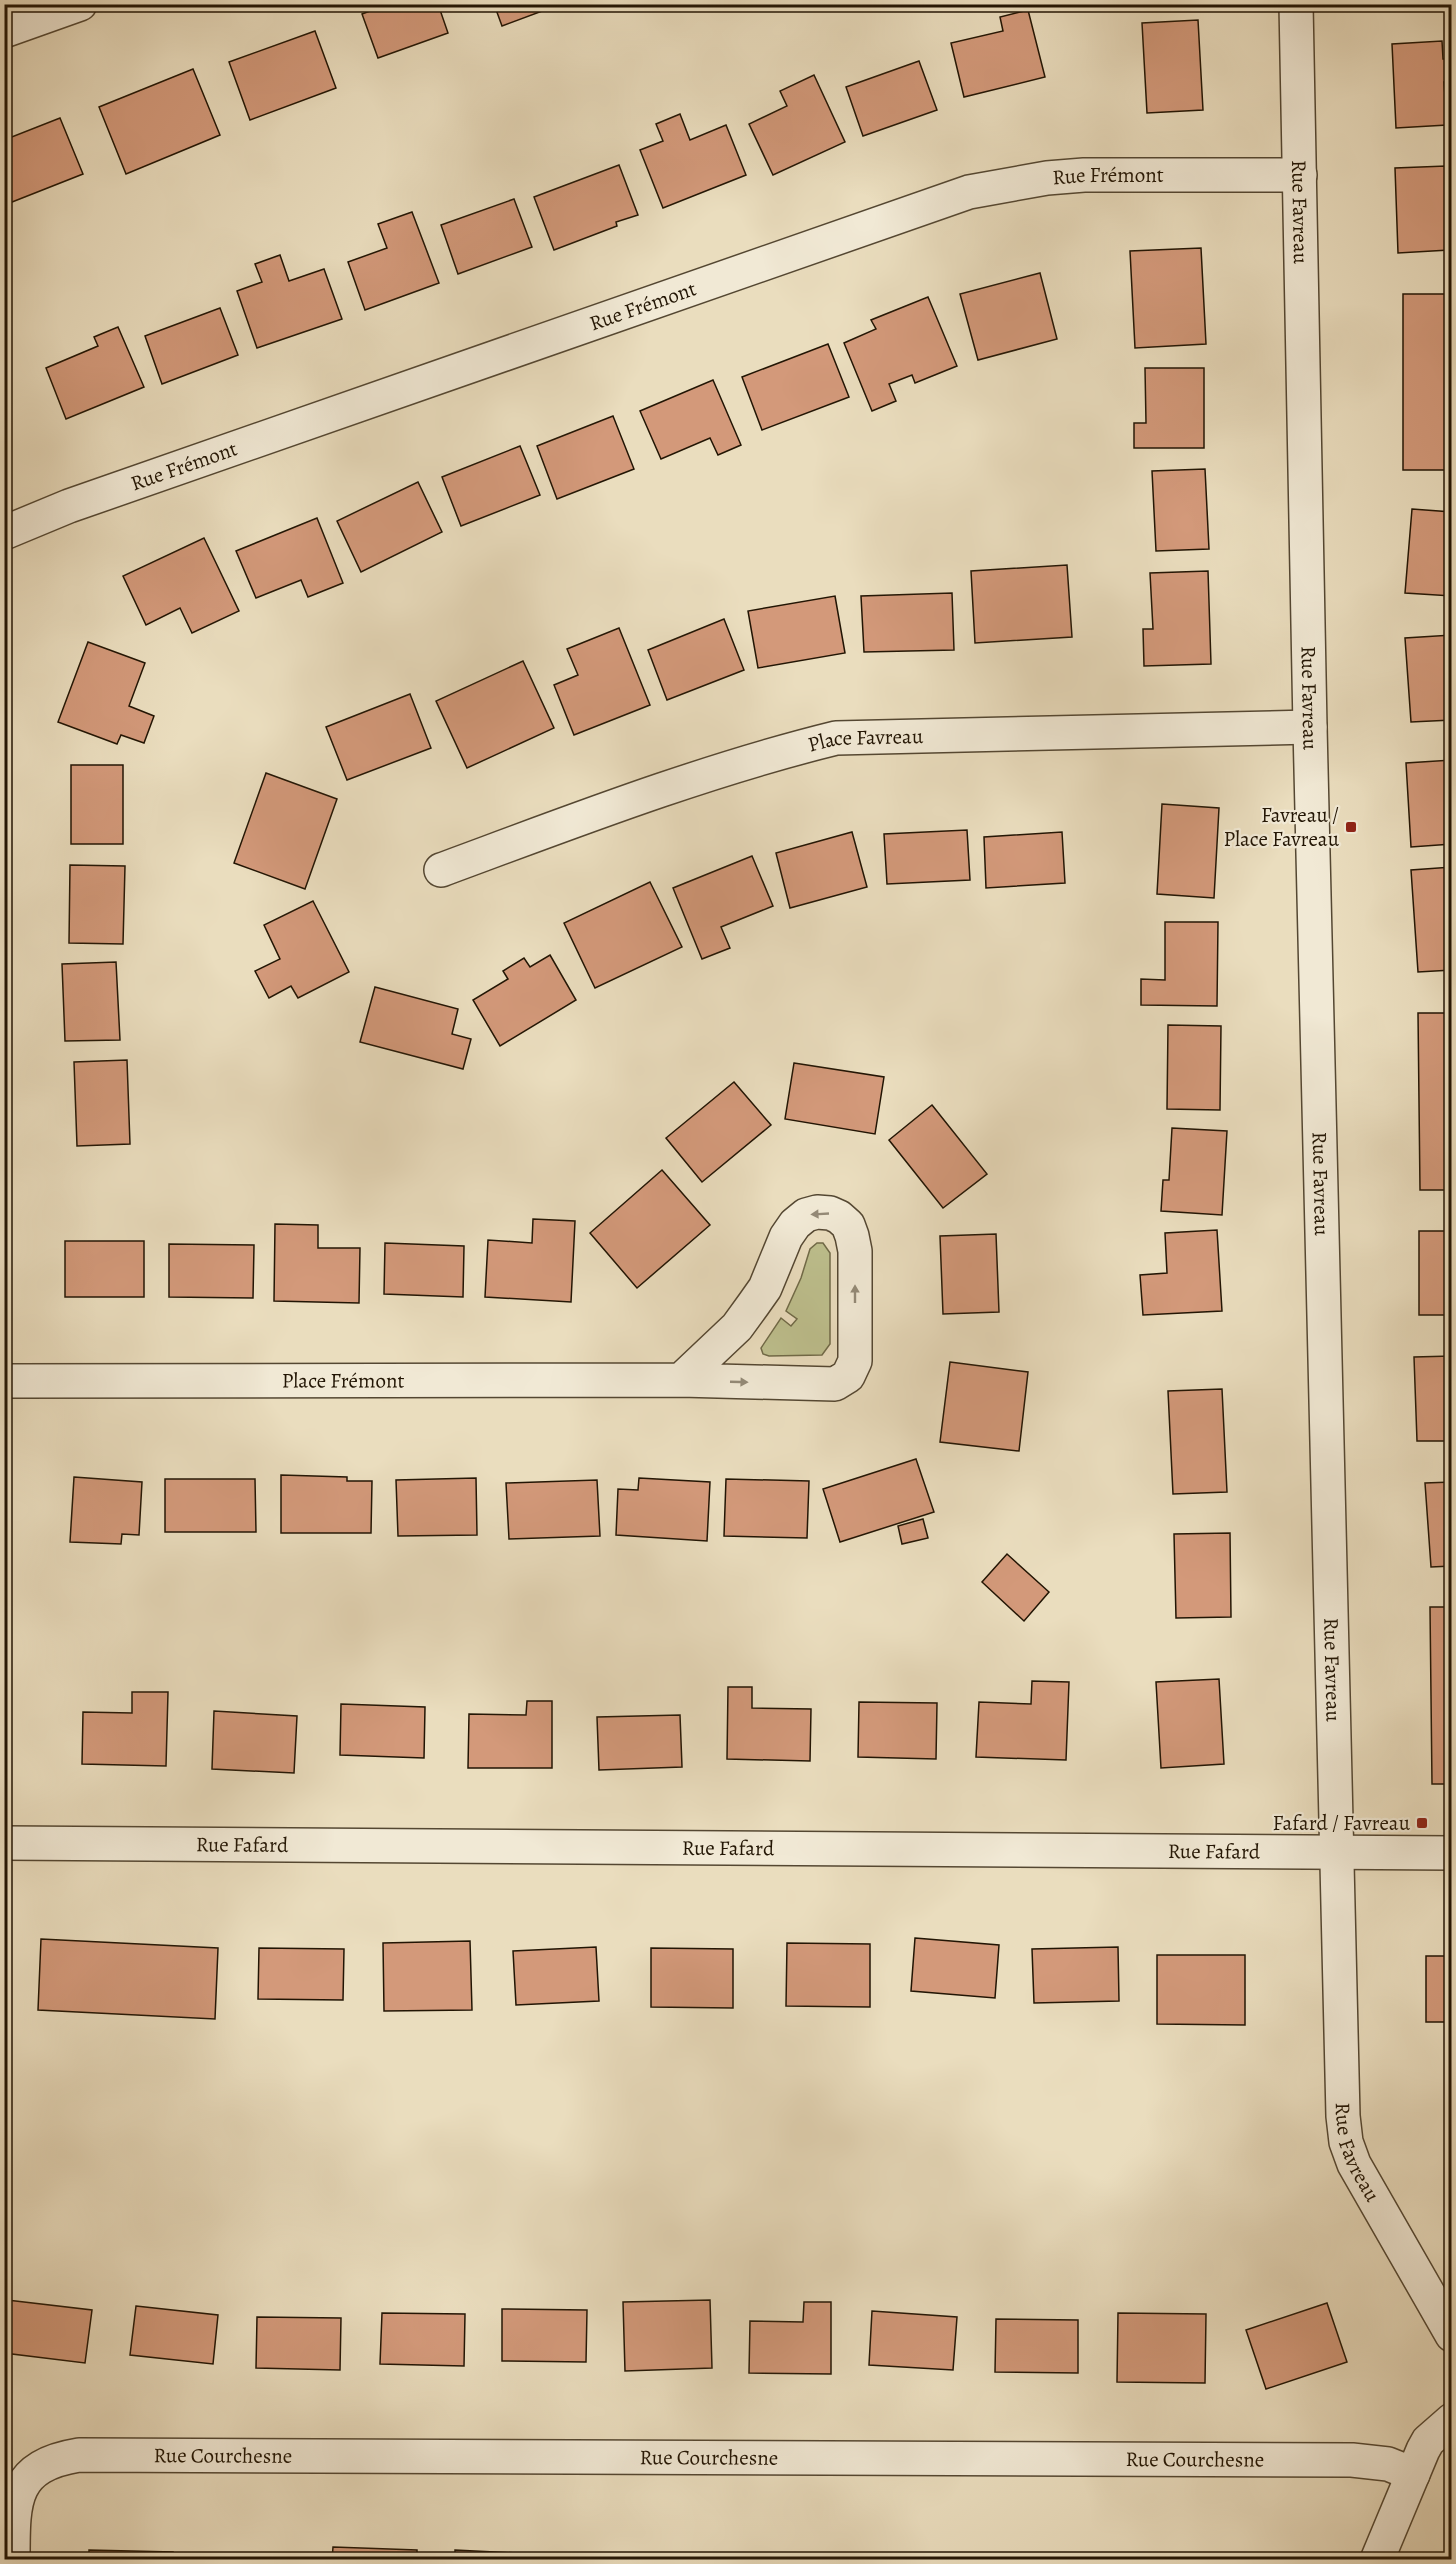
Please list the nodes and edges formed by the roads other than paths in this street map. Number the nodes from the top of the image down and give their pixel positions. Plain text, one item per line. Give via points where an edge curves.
1 (80, 4) edge
2 (1296, 4) edge
3 (36, 12) edge
4 (4, 31) edge
5 (1300, 175) junction
6 (4, 533) edge
7 (1310, 727) junction
8 (441, 870) dead end
9 (681, 1380) junction
10 (4, 1381) edge
11 (4, 1843) edge
12 (1452, 1853) edge
13 (1336, 1854) junction
14 (1452, 2335) edge
15 (1452, 2420) edge
16 (1413, 2474) junction
17 (13, 2559) edge
18 (1377, 2559) edge

1 - 3 street
2 - 5 street, Rue Favreau
3 - 4 street
5 - 6 street, Rue Frémont via 1084,175 969,192 69,506
5 - 7 street, Rue Favreau
7 - 8 street, Place Favreau via 836,738 631,801
7 - 13 street, Rue Favreau
9 -> 9 street, Place Frémont via 827,1385 848,1377 855,1361 855,1251 848,1225 830,1213 817,1212 795,1224 765,1288 737,1327
9 - 10 street, Place Frémont
11 - 13 street, Rue Fafard
12 - 13 street, Rue Fafard
13 - 14 street, Rue Favreau via 1346,2142 1368,2191
15 - 16 street via 1428,2441
16 - 17 street, Rue Courchesne via 1388,2464 1352,2460 79,2455 40,2466 20,2488 14,2514
16 - 18 street

